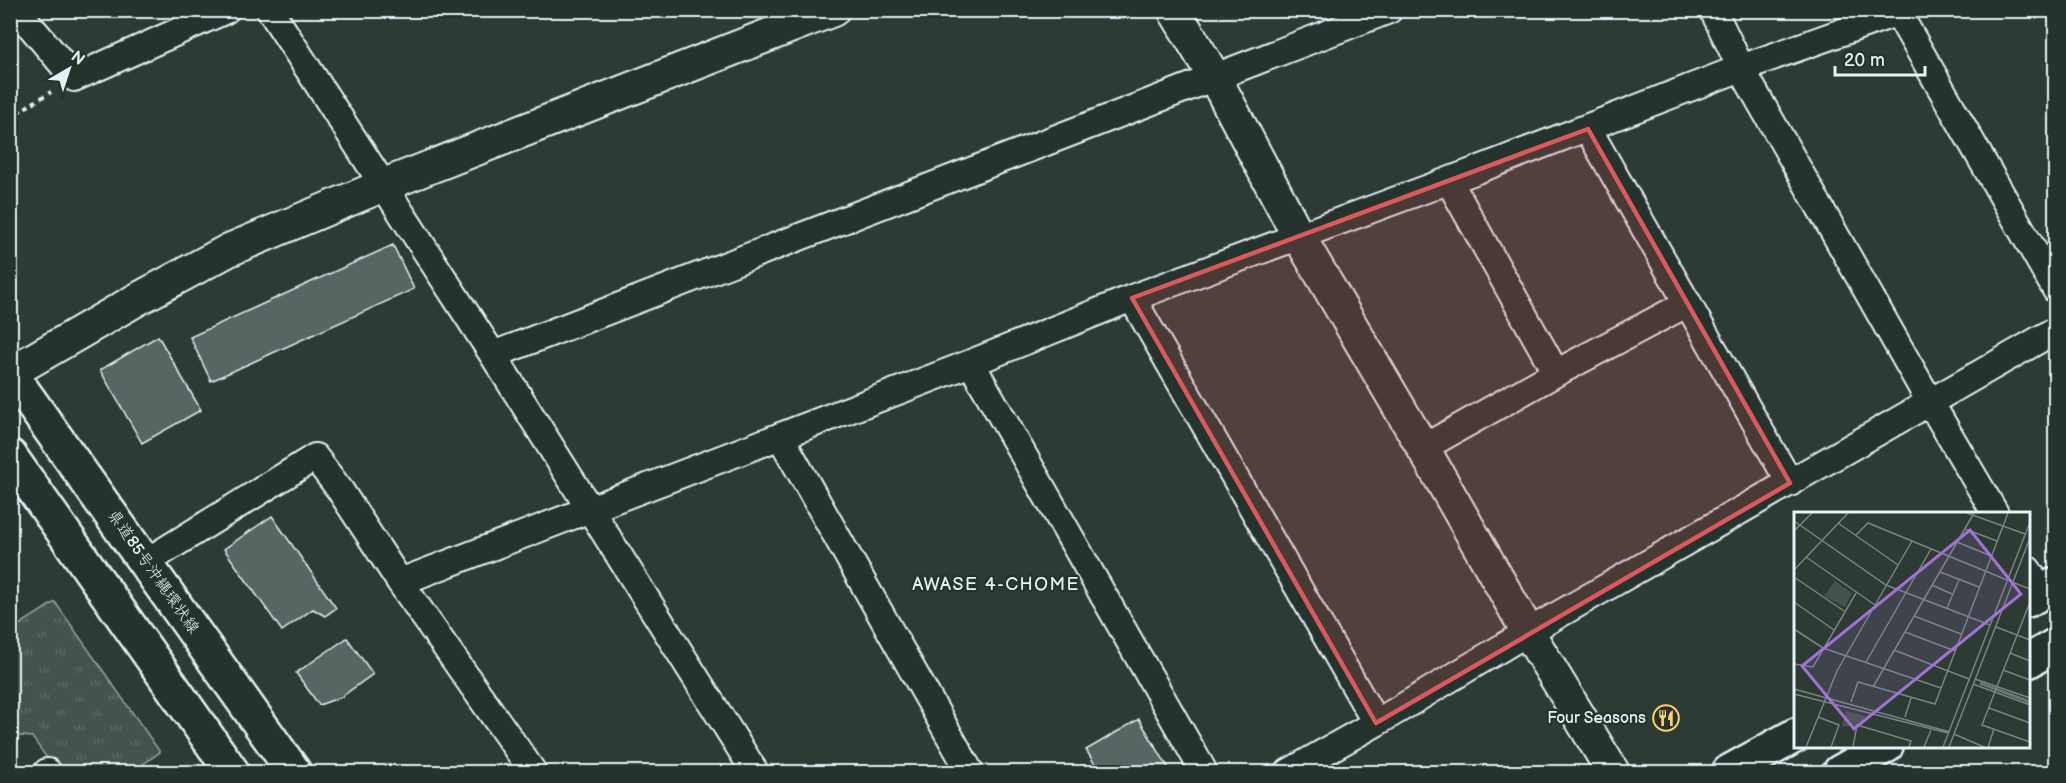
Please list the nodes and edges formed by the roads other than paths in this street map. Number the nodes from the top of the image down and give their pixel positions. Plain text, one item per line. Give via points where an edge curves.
1 (17, 10) edge
2 (226, 10) edge
3 (270, 10) edge
4 (833, 10) edge
5 (1174, 10) edge
6 (1389, 10) edge
7 (1713, 10) edge
8 (1901, 12) edge
9 (1741, 68) junction
10 (1215, 78) junction
11 (1588, 129) junction
12 (1449, 181) junction
13 (384, 185) junction
14 (1298, 235) junction
15 (2055, 290) edge
16 (1132, 298) junction
17 (1688, 303) junction
18 (2055, 330) edge
19 (493, 355) junction
20 (971, 363) junction
21 (10, 373) edge
22 (1556, 373) junction
23 (1930, 402) junction
24 (780, 436) junction
25 (1423, 448) junction
26 (10, 456) edge
27 (1790, 483) junction
28 (590, 510) junction
29 (1994, 512) edge
30 (146, 562) junction
31 (400, 582) junction
32 (1528, 632) junction
33 (2055, 645) edge
34 (2030, 660) edge
35 (1376, 723) junction
36 (1794, 736) edge
37 (1884, 747) edge
38 (232, 772) edge
39 (294, 772) edge
40 (533, 772) edge
41 (755, 772) edge
42 (970, 772) edge
43 (1204, 772) edge
44 (1289, 772) edge
45 (1613, 772) edge
46 (1729, 772) edge
47 (1840, 772) edge

1 - 2 street via 74,78
3 - 13 street
4 - 13 street
5 - 10 street
6 - 10 street
7 - 9 street
8 - 9 street
8 - 15 street
9 - 11 street
9 - 23 street
10 - 14 street
10 - 19 street
11 - 12 street
11 - 17 street
12 - 14 street
12 - 22 street
13 - 19 street
13 - 21 street via 229,250
14 - 16 street
14 - 25 street
16 - 20 street
16 - 35 street
17 - 22 street
17 - 27 street
18 - 23 street
19 - 28 street
20 - 24 street
20 - 43 street
21 - 30 main road, 県道85号沖縄環状線
22 - 25 street
23 - 27 street
23 - 29 street
24 - 28 street
24 - 42 street
25 - 32 street
26 - 38 main road
27 - 32 street
28 - 31 street
28 - 41 street
30 - 31 street via 315,458 340,489
30 - 39 main road, 県道85号沖縄環状線
31 - 40 street
32 - 35 street
32 - 45 street
33 - 34 main road
35 - 44 street
36 - 46 main road
37 - 47 main road

